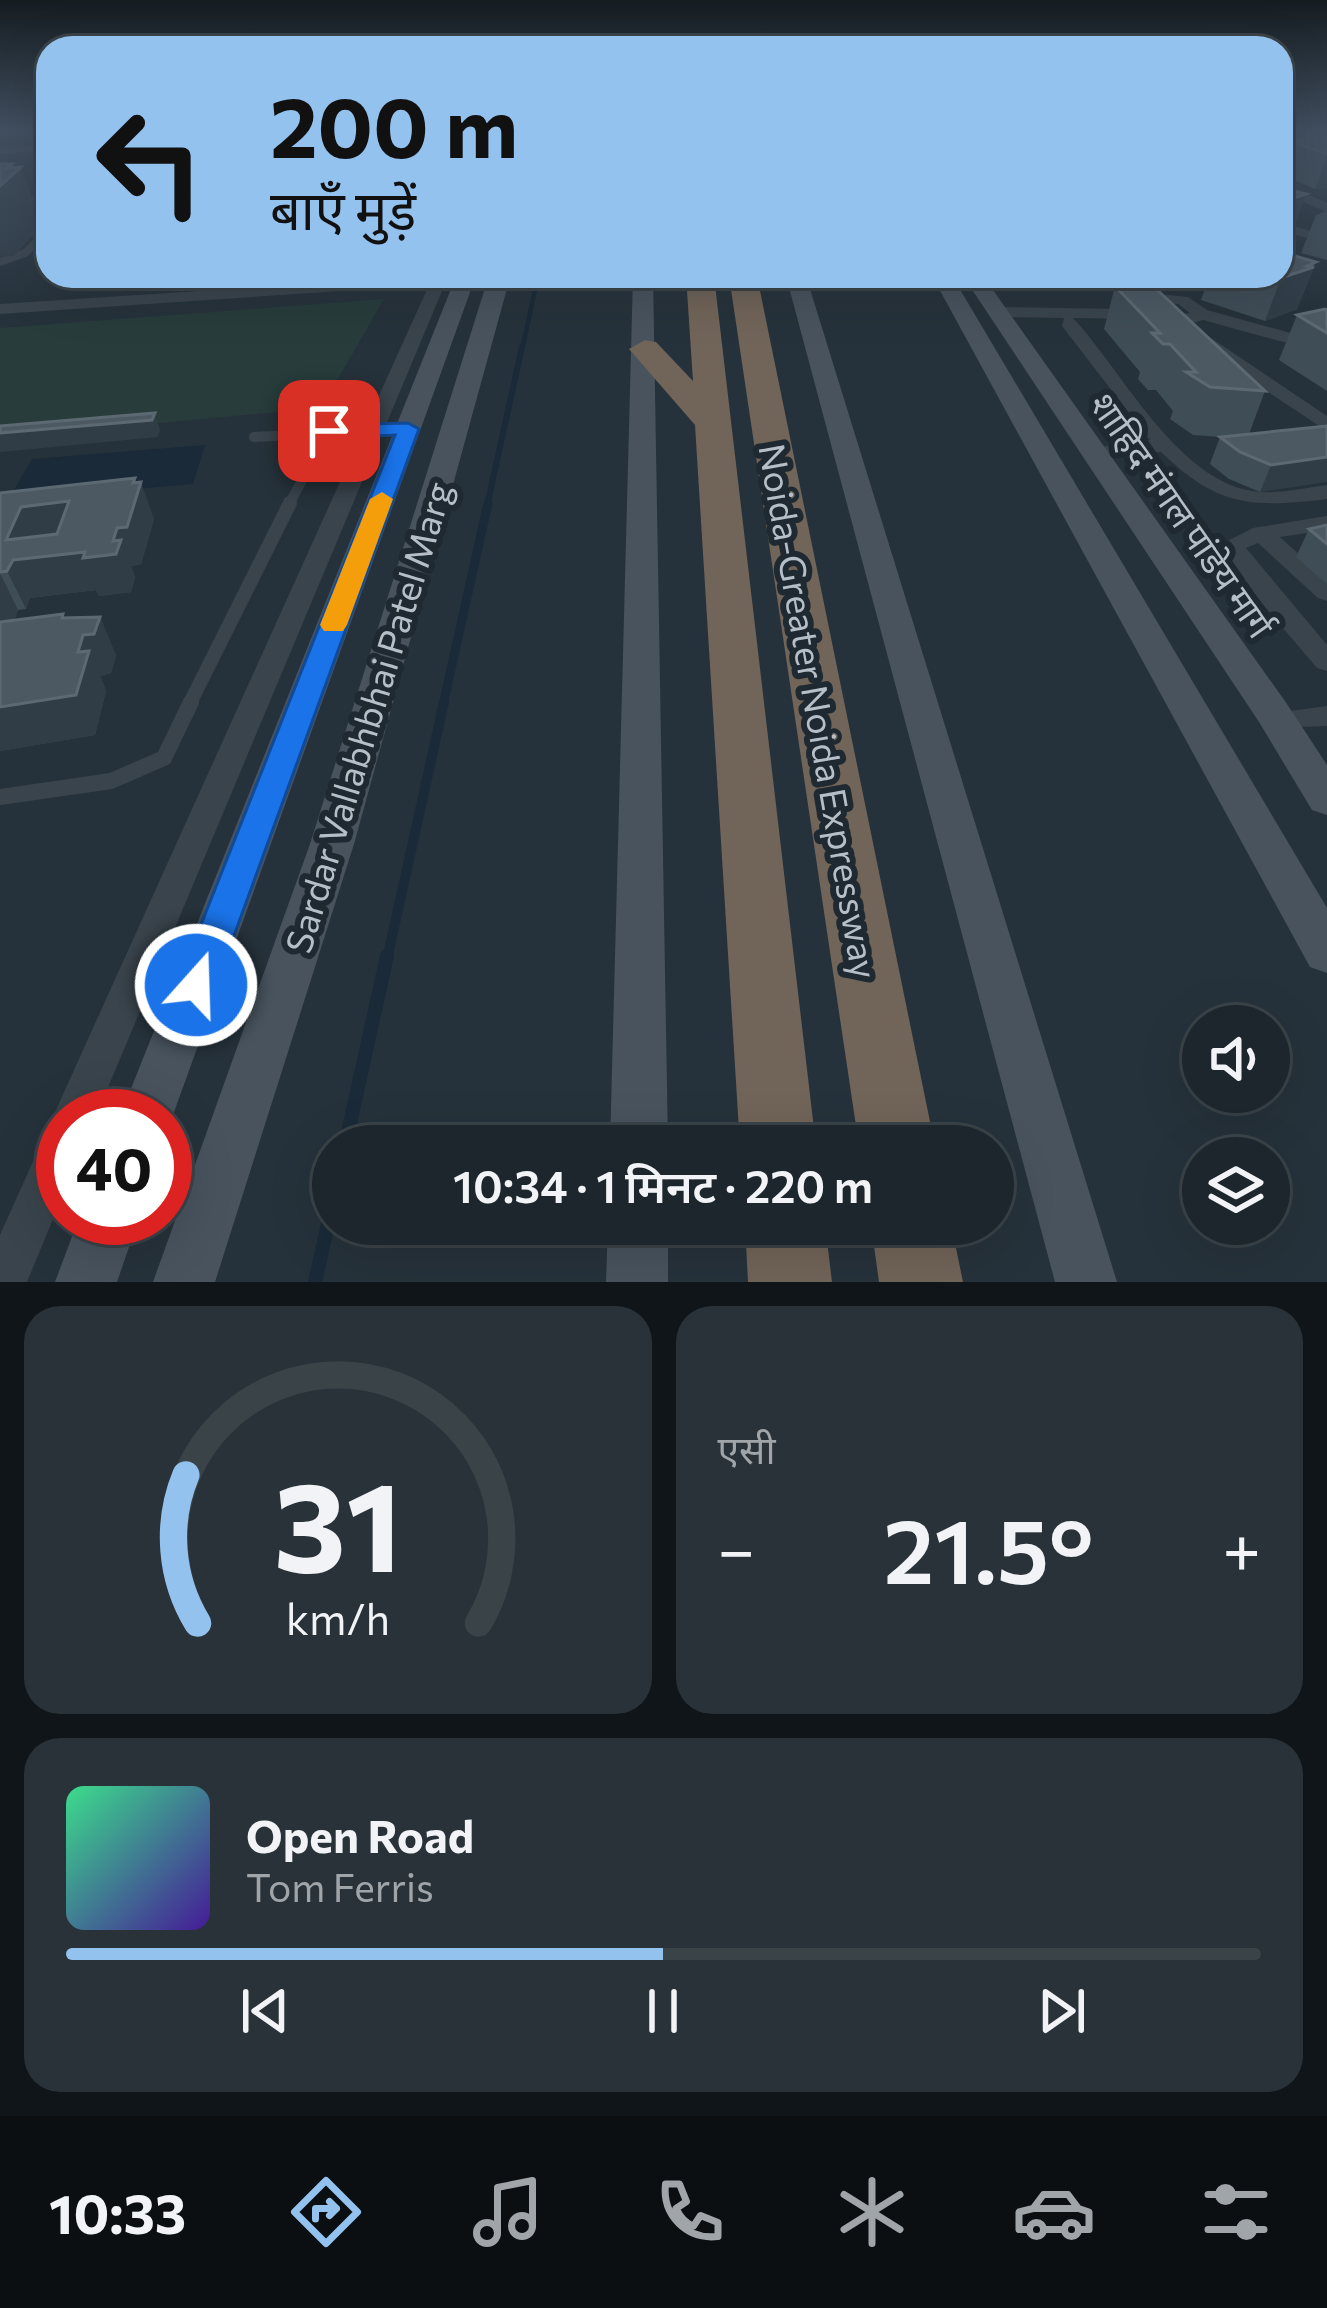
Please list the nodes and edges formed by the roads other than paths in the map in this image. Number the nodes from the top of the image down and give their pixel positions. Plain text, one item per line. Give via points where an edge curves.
1 (1293, 192) edge
2 (36, 199) edge
3 (0, 201) edge
4 (1327, 208) edge
5 (36, 216) edge
6 (0, 217) edge
7 (1293, 229) edge
8 (1327, 239) edge
9 (36, 243) edge
10 (0, 262) edge
11 (96, 288) edge
12 (340, 288) edge
13 (480, 288) edge
14 (484, 288) edge
15 (642, 288) edge
16 (701, 288) edge
17 (745, 288) edge
18 (799, 288) edge
19 (949, 288) edge
20 (1116, 288) edge
21 (0, 294) edge
22 (985, 296) edge
23 (1134, 305) junction
24 (0, 309) edge
25 (1067, 313) junction
26 (1201, 314) junction
27 (1177, 322) junction
28 (645, 349) junction
29 (1327, 349) edge
30 (344, 404) dead end
31 (713, 423) junction
32 (1327, 425) edge
33 (392, 429) junction
34 (329, 431) junction
35 (254, 437) dead end
36 (1166, 445) junction
37 (1093, 452) junction
38 (1327, 493) edge
39 (1327, 523) edge
40 (1262, 533) junction
41 (1327, 593) edge
42 (1327, 662) edge
43 (1327, 716) edge
44 (1278, 721) junction
45 (1315, 759) edge
46 (0, 797) edge
47 (1327, 799) edge
48 (1327, 952) edge
49 (87, 1089) edge
50 (158, 1089) edge
51 (639, 1125) edge
52 (776, 1125) edge
53 (893, 1125) edge
54 (36, 1206) edge
55 (100, 1245) edge
56 (638, 1245) edge
57 (787, 1245) edge
58 (915, 1245) edge
59 (3, 1282) edge
60 (86, 1282) edge
61 (184, 1282) edge
62 (637, 1282) edge
63 (790, 1282) edge
64 (921, 1282) edge
65 (1086, 1282) edge

1 - 4 street
2 - 3 lane
5 - 6 lane
7 - 8 street
9 - 10 lane
11 - 21 street
12 - 24 street
13 - 33 street, Sardar Vallabhbhai Patel Marg
14 - 61 street, Sardar Vallabhbhai Patel Marg via 332,844
15 - 28 street
16 - 31 highway, Noida-Greater Noida Expressway
17 - 53 highway, Noida-Greater Noida Expressway
18 - 65 street
19 - 48 street
20 - 23 street
22 - 25 street
22 - 37 street, शाहिद मंगल पांडेय मार्ग
23 - 25 street
23 - 26 street via 1182,300
23 - 27 street
25 - 36 street
26 - 27 street
26 - 29 street
27 - 32 street
28 - 31 highway
28 - 51 street
30 - 34 lane
31 - 52 highway, Noida-Greater Noida Expressway
33 - 34 lane
33 - 49 street
33 - 50 street, Sardar Vallabhbhai Patel Marg
34 - 35 lane
34 - 46 lane via 164,758 111,781
36 - 37 street
36 - 38 street via 1232,494
37 - 44 street, शाहिद मंगल पांडेय मार्ग
39 - 40 street
40 - 41 street
40 - 42 street via 1232,545 1233,553
43 - 44 street
44 - 45 street, शाहिद मंगल पांडेय मार्ग
45 - 47 street, शाहिद मंगल पांडेय मार्ग
54 - 59 street
55 - 60 street
56 - 62 street
57 - 63 highway
58 - 64 highway

